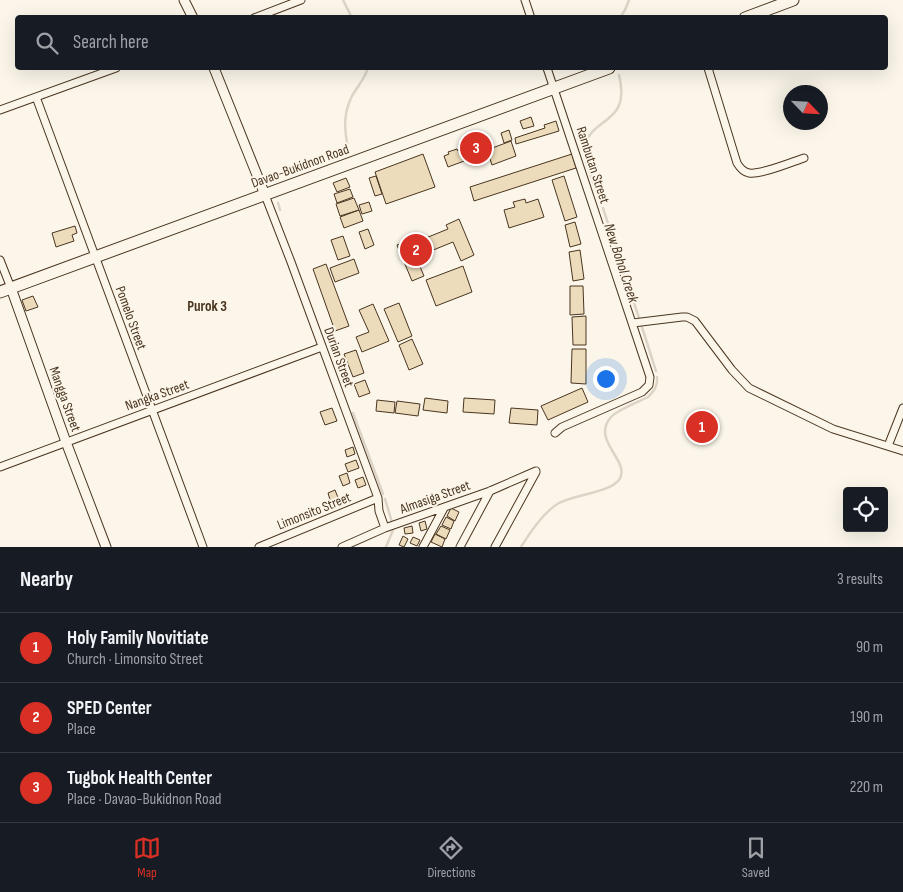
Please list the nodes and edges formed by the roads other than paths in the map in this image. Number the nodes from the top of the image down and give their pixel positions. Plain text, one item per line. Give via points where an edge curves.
1 (184, 0) edge
2 (301, 0) edge
3 (525, 0) edge
4 (793, 0) edge
5 (192, 15) edge
6 (262, 15) edge
7 (530, 15) edge
8 (753, 15) edge
9 (110, 70) edge
10 (215, 70) edge
11 (548, 70) edge
12 (604, 70) edge
13 (709, 70) edge
14 (554, 88) junction
15 (36, 97) junction
16 (0, 110) edge
17 (804, 158) dead end
18 (265, 196) junction
19 (95, 258) junction
20 (0, 260) edge
21 (6, 290) edge
22 (633, 323) junction
23 (322, 346) junction
24 (903, 408) edge
25 (152, 410) junction
26 (555, 433) dead end
27 (66, 442) junction
28 (888, 446) junction
29 (903, 450) edge
30 (0, 467) edge
31 (490, 491) junction
32 (378, 498) junction
33 (444, 508) junction
34 (385, 528) junction
35 (106, 547) edge
36 (203, 547) edge
37 (259, 547) edge
38 (343, 547) edge
39 (423, 547) edge
40 (460, 547) edge
41 (496, 547) edge

1 - 5 street
2 - 6 street
3 - 7 street
4 - 8 highway
9 - 15 street
10 - 18 street
11 - 14 street, Rambutan Street
12 - 14 highway, Davao-Bukidnon Road
13 - 17 street via 737,163 743,171 762,172
14 - 18 highway, Davao-Bukidnon Road
14 - 22 street, Rambutan Street
15 - 16 street
15 - 19 street, Pomelo Street
18 - 19 highway, Davao-Bukidnon Road
18 - 23 street, Durian Street
19 - 21 highway, Davao-Bukidnon Road
19 - 25 street, Pomelo Street
20 - 21 street, Mangga Street
21 - 27 street, Mangga Street
22 - 26 street, Rambutan Street via 649,371 648,385 642,392
22 - 28 street via 691,318 740,380 759,394 833,429
23 - 25 street, Nangka Street
23 - 32 street, Durian Street
24 - 28 street
25 - 27 street, Nangka Street
25 - 36 street, Pomelo Street
27 - 30 street, Nangka Street
27 - 35 street, Mangga Street
28 - 29 street
31 - 33 street, Almasiga Street
31 - 40 street
31 - 41 street, Almasiga Street via 536,472
32 - 34 street, Durian Street via 378,511
32 - 37 street, Limonsito Street
33 - 34 street, Almasiga Street
33 - 39 street
34 - 38 street, Almasiga Street

